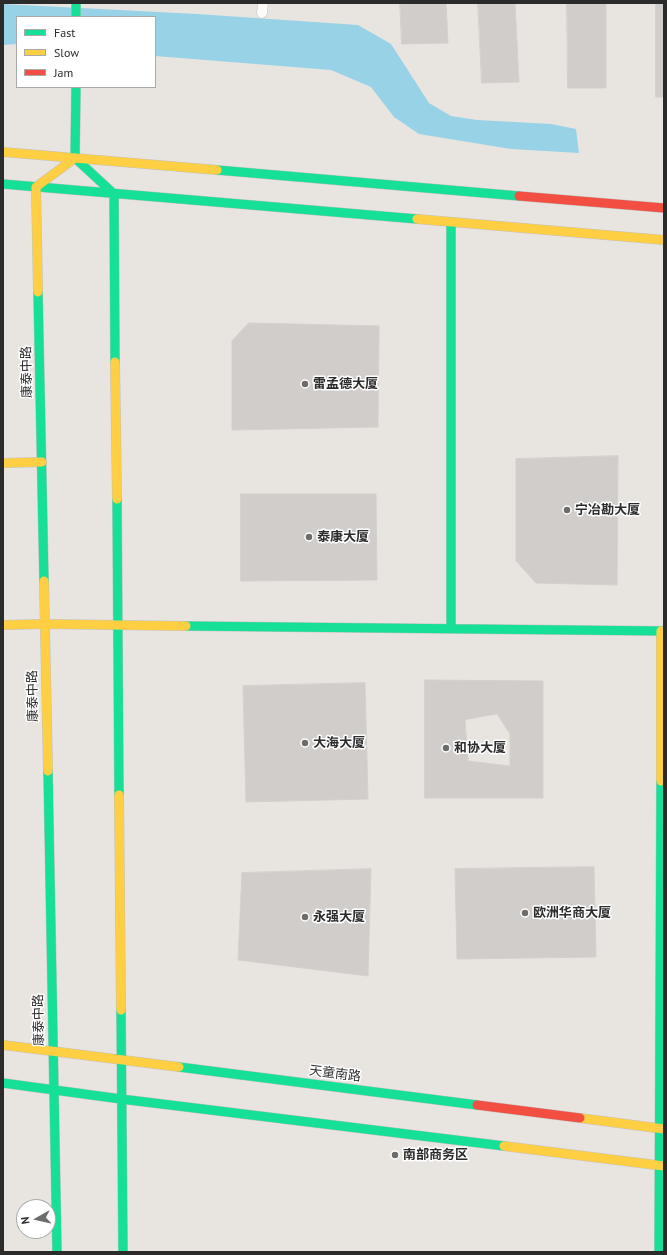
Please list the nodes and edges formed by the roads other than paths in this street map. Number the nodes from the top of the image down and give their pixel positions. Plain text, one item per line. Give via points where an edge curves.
1 (76, 4) edge
2 (76, 16) edge
3 (76, 88) edge
4 (3, 152) edge
5 (75, 158) junction
6 (3, 184) edge
7 (36, 187) junction
8 (114, 194) junction
9 (664, 208) edge
10 (451, 222) junction
11 (664, 240) edge
12 (42, 462) junction
13 (3, 463) edge
14 (45, 624) junction
15 (3, 625) edge
16 (117, 625) junction
17 (451, 629) junction
18 (662, 631) edge
19 (3, 1045) edge
20 (53, 1051) junction
21 (121, 1059) junction
22 (3, 1083) edge
23 (54, 1090) junction
24 (122, 1099) junction
25 (662, 1128) edge
26 (662, 1166) edge
27 (57, 1252) edge
28 (123, 1252) edge
29 (658, 1252) edge

1 - 2 street
3 - 5 street
4 - 5 street
5 - 7 street
5 - 8 street
5 - 9 street
6 - 7 street
7 - 8 street
7 - 12 street, 康泰中路
8 - 10 street
8 - 16 street
10 - 11 street
10 - 17 street
12 - 13 street
12 - 14 street, 康泰中路
14 - 15 street
14 - 16 street
14 - 20 street, 康泰中路
16 - 17 street
16 - 21 street
17 - 18 street
18 - 25 street
19 - 20 street, 天童南路
20 - 21 street, 天童南路
20 - 23 street, 康泰中路
21 - 24 street
21 - 25 street, 天童南路
22 - 23 street
23 - 24 street
23 - 27 street, 康泰中路
24 - 26 street
24 - 28 street
25 - 26 street
26 - 29 street

